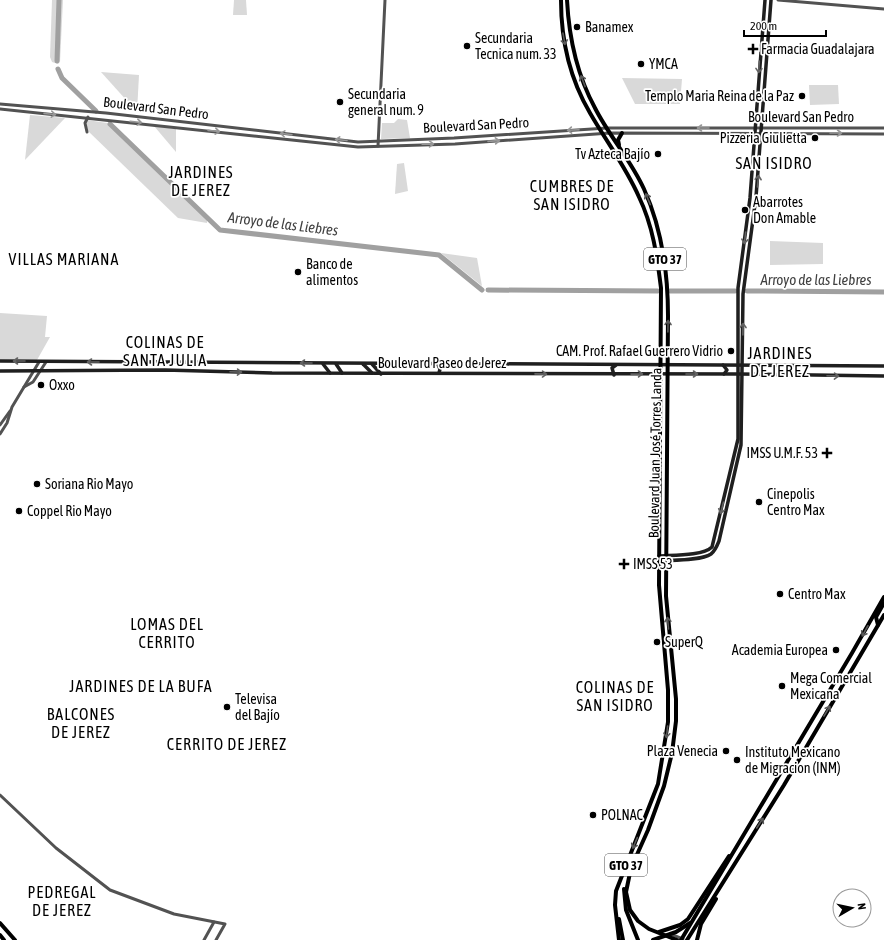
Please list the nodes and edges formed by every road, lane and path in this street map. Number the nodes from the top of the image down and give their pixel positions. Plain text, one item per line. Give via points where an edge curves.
1 (385, 0) edge
2 (561, 0) edge
3 (567, 0) edge
4 (765, 0) edge
5 (771, 0) edge
6 (778, 0) edge
7 (884, 9) edge
8 (0, 104) edge
9 (0, 109) edge
10 (89, 117) junction
11 (599, 128) junction
12 (607, 128) junction
13 (640, 128) junction
14 (756, 128) junction
15 (762, 128) junction
16 (884, 128) edge
17 (87, 132) dead end
18 (602, 133) junction
19 (610, 133) junction
20 (622, 133) junction
21 (640, 133) junction
22 (755, 134) junction
23 (761, 134) junction
24 (884, 134) edge
25 (468, 137) junction
26 (414, 139) junction
27 (378, 141) junction
28 (469, 143) junction
29 (414, 144) junction
30 (378, 146) junction
31 (619, 147) junction
32 (0, 361) edge
33 (38, 362) junction
34 (46, 362) junction
35 (437, 363) junction
36 (323, 364) junction
37 (336, 364) junction
38 (363, 364) junction
39 (372, 364) junction
40 (738, 364) junction
41 (742, 364) junction
42 (616, 365) junction
43 (661, 365) junction
44 (667, 365) junction
45 (723, 365) junction
46 (884, 366) edge
47 (0, 371) edge
48 (32, 372) junction
49 (40, 372) junction
50 (330, 373) junction
51 (342, 373) junction
52 (372, 373) junction
53 (438, 373) junction
54 (381, 374) junction
55 (660, 374) junction
56 (667, 374) junction
57 (724, 374) junction
58 (740, 374) junction
59 (614, 375) junction
60 (884, 376) edge
61 (24, 387) junction
62 (10, 411) junction
63 (0, 425) edge
64 (0, 434) edge
65 (731, 470) junction
66 (735, 477) junction
67 (659, 558) junction
68 (665, 558) junction
69 (884, 597) edge
70 (884, 603) edge
71 (884, 615) edge
72 (878, 625) junction
73 (0, 795) edge
74 (742, 838) junction
75 (749, 840) junction
76 (629, 873) junction
77 (615, 905) junction
78 (694, 912) junction
79 (214, 922) junction
80 (692, 922) junction
81 (0, 924) edge
82 (698, 931) junction
83 (659, 932) junction
84 (0, 935) edge
85 (4, 940) edge
86 (15, 940) edge
87 (204, 940) edge
88 (216, 940) edge
89 (619, 940) edge
90 (623, 940) edge
91 (638, 940) edge
92 (653, 940) edge
93 (677, 940) edge
94 (680, 940) edge
95 (686, 940) edge
96 (698, 940) edge

1 - 27 street
2 -> 11 main road, Boulevard Juan José Torres Landa / GTO 37 via 564,35 571,68 582,98
12 -> 3 main road, Boulevard Juan José Torres Landa / GTO 37 via 595,109 579,72 570,34
4 -> 14 main road
5 - 15 main road
6 - 7 street
27 -> 8 street, Boulevard San Pedro via 340,140 97,112
9 -> 10 street, Boulevard San Pedro
10 - 17 street via 85,123
10 -> 30 street, Boulevard San Pedro via 340,146
11 - 12 street, Boulevard San Pedro
11 - 18 main road, Boulevard Juan José Torres Landa / GTO 37
11 -> 25 street, Boulevard San Pedro
12 - 13 street, Boulevard San Pedro
12 - 19 main road, Boulevard Juan José Torres Landa / GTO 37
14 -> 13 street, Boulevard San Pedro
13 - 21 street
14 - 15 street, Boulevard San Pedro
14 - 22 main road
15 - 16 street, Boulevard San Pedro
15 - 23 main road
18 - 19 street, Boulevard San Pedro
28 -> 18 street, Boulevard San Pedro
18 - 43 main road, Boulevard Juan José Torres Landa / GTO 37 via 635,188 654,242 661,288
19 - 20 street, Boulevard San Pedro
19 - 31 main road, Boulevard Juan José Torres Landa / GTO 37
20 - 21 street, Boulevard San Pedro
20 - 31 main road via 618,140
21 - 22 street, Boulevard San Pedro
22 - 23 street, Boulevard San Pedro
22 -> 40 main road via 738,288
23 -> 24 street, Boulevard San Pedro
41 -> 23 main road via 743,294 754,220
25 - 26 street, Boulevard San Pedro
25 - 28 street
26 - 27 street, Boulevard San Pedro
26 - 29 street
27 - 30 street
29 -> 28 street, Boulevard San Pedro
29 - 30 street, Boulevard San Pedro
44 -> 31 main road, Boulevard Juan José Torres Landa / GTO 37 via 668,296 662,243 646,193
33 -> 32 main road, Boulevard Paseo de Jerez
33 - 34 main road, Boulevard Paseo de Jerez
33 - 48 street
36 -> 34 main road, Boulevard Paseo de Jerez
34 - 49 street
35 - 39 main road, Boulevard Paseo de Jerez
35 - 42 main road, Boulevard Paseo de Jerez
35 - 53 main road via 440,369
36 - 37 main road, Boulevard Paseo de Jerez
36 - 50 main road
37 - 38 main road, Boulevard Paseo de Jerez
37 - 51 main road
38 - 39 main road, Boulevard Paseo de Jerez
38 - 52 main road
39 - 54 main road
40 - 41 main road, Boulevard Paseo de Jerez
40 - 45 main road, Boulevard Paseo de Jerez
40 - 58 main road
41 - 46 main road, Boulevard Paseo de Jerez
41 - 58 main road
42 - 43 main road, Boulevard Paseo de Jerez
42 - 59 main road via 612,368
43 - 44 main road, Boulevard Paseo de Jerez
43 - 55 main road, Boulevard Juan José Torres Landa / GTO 37
44 - 45 main road, Boulevard Paseo de Jerez
44 - 56 main road, Boulevard Juan José Torres Landa / GTO 37
45 - 57 main road via 727,370
47 - 48 main road, Boulevard Paseo de Jerez
48 - 49 main road, Boulevard Paseo de Jerez
48 - 61 street
49 -> 50 main road, Boulevard Paseo de Jerez via 165,370
49 - 61 street via 33,382
50 - 51 main road, Boulevard Paseo de Jerez
51 - 52 main road, Boulevard Paseo de Jerez
52 - 54 main road, Boulevard Paseo de Jerez
53 - 54 main road, Boulevard Paseo de Jerez
53 -> 59 main road, Boulevard Paseo de Jerez
55 - 56 main road, Boulevard Paseo de Jerez
59 -> 55 main road, Boulevard Paseo de Jerez
55 - 67 main road, Boulevard Juan José Torres Landa / GTO 37
56 -> 57 main road, Boulevard Paseo de Jerez
56 - 68 main road, Boulevard Juan José Torres Landa / GTO 37
57 - 58 main road, Boulevard Paseo de Jerez
58 -> 60 main road, Boulevard Paseo de Jerez
58 - 65 main road via 738,439
58 - 66 main road via 742,439
61 - 62 street
62 - 63 street
62 - 64 street via 7,423
65 - 66 main road
65 -> 68 main road via 712,547 703,552
66 - 68 main road via 715,550 703,557
67 - 68 main road
67 -> 77 main road, Boulevard Juan José Torres Landa / GTO 37 via 668,699 664,753 655,794 617,886
76 -> 68 main road, Boulevard Juan José Torres Landa / GTO 37 via 661,798 674,738 676,705
69 -> 74 main road
70 - 72 main road via 876,617
71 - 72 main road
75 -> 72 main road
73 - 79 street via 50,843 115,893 174,914
74 - 78 main road
74 - 80 main road
75 - 82 main road
75 - 95 main road
76 - 83 main road, Boulevard Juan José Torres Landa / GTO 37 via 626,892 630,910 643,926
76 - 91 main road via 623,898
77 - 89 main road, Boulevard Juan José Torres Landa / GTO 37
77 - 90 main road
78 - 82 main road via 687,925 687,931 692,935
78 - 83 main road via 680,925
79 - 87 street
79 - 88 street via 225,924
80 - 92 main road via 676,932
80 - 94 main road
81 - 86 main road
82 - 96 main road
83 - 93 main road, Boulevard Juan José Torres Landa / GTO 37
83 - 95 street
84 - 85 main road

